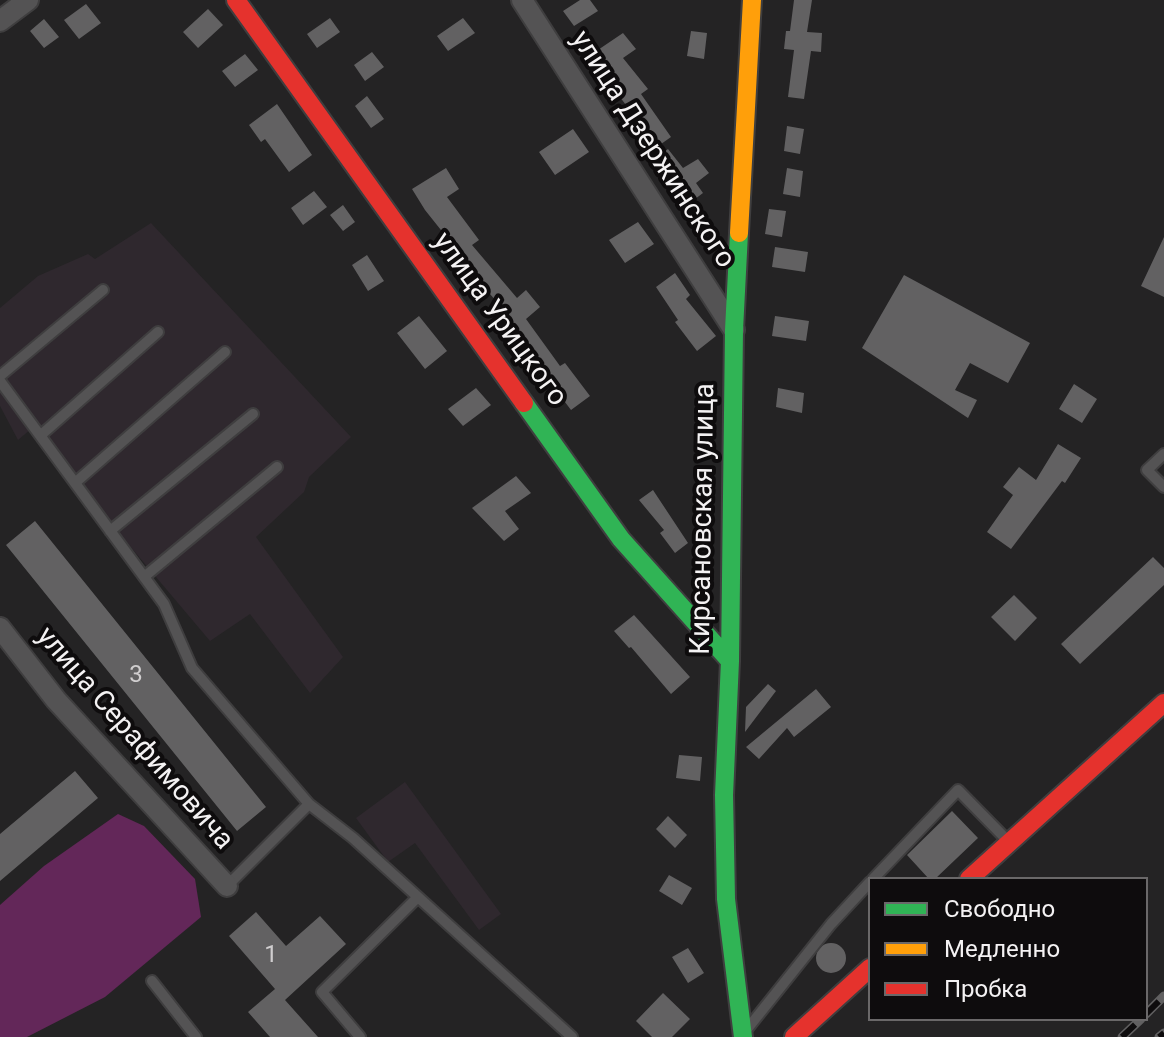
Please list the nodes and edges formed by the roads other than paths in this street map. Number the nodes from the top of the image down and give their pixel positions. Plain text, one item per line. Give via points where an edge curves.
1 (28, 0) edge
2 (236, 0) edge
3 (522, 0) edge
4 (752, 0) edge
5 (0, 21) edge
6 (103, 290) dead end
7 (734, 330) junction
8 (158, 332) dead end
9 (225, 352) dead end
10 (0, 378) edge
11 (253, 414) dead end
12 (41, 435) junction
13 (1164, 454) edge
14 (277, 467) dead end
15 (76, 482) junction
16 (1164, 487) edge
17 (110, 531) junction
18 (144, 577) junction
19 (0, 628) edge
20 (730, 661) junction
21 (1164, 703) edge
22 (309, 804) junction
23 (1009, 842) junction
24 (876, 877) edge
25 (971, 877) edge
26 (868, 885) edge
27 (227, 886) joint
28 (418, 897) junction
29 (868, 970) edge
30 (152, 981) dead end
31 (744, 1035) edge
32 (196, 1037) edge
33 (360, 1037) edge
34 (572, 1037) edge
35 (794, 1037) edge

1 - 5 street
2 - 20 street, улица Урицкого via 621,539
3 - 7 street, улица Дзержинского
4 - 7 street, Кирсановская улица
6 - 10 lane
7 - 20 street, Кирсановская улица
8 - 12 lane
9 - 15 lane
10 - 12 lane
11 - 17 lane
12 - 15 lane
13 - 16 lane via 1147,470
14 - 18 lane
15 - 17 lane
17 - 18 lane
18 - 22 lane via 164,604 192,668
19 - 27 street, улица Серафимовича via 56,700
20 - 31 street, Кирсановская улица via 726,899
21 - 23 street
22 - 27 lane
22 - 28 lane
23 - 24 lane via 958,790
23 - 25 street
26 - 31 lane
28 - 33 lane via 322,992
28 - 34 lane
29 - 35 street
30 - 32 lane

